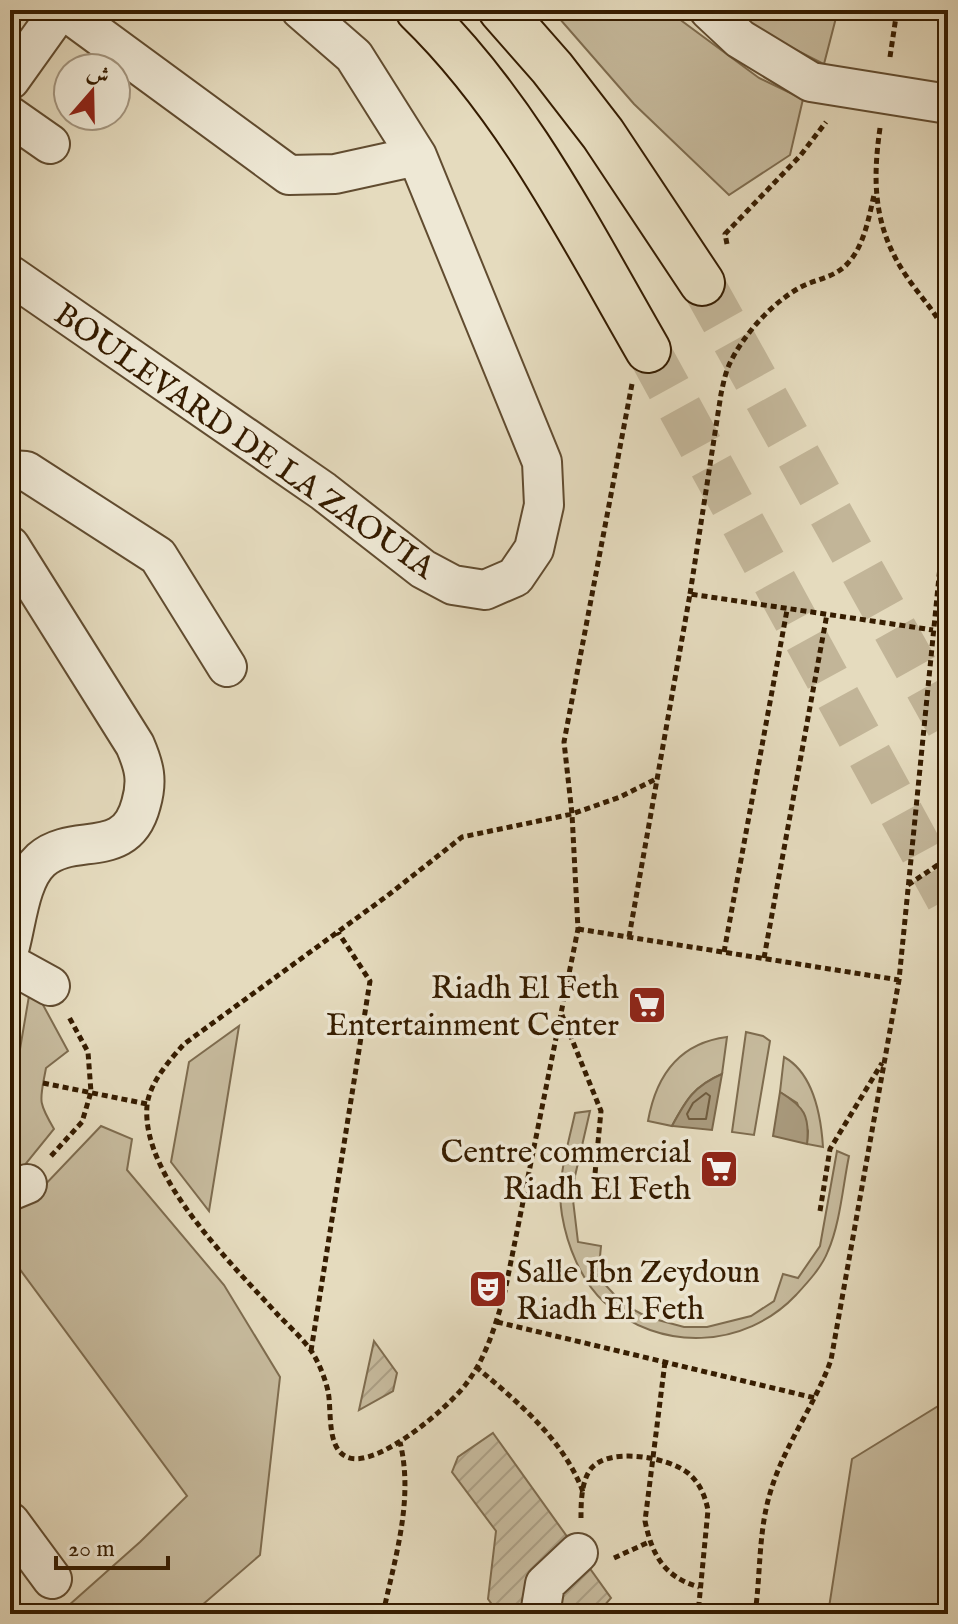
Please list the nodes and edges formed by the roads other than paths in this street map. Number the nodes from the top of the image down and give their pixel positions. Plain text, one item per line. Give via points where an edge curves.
1 (62, 10) edge
2 (301, 10) edge
3 (418, 10) edge
4 (501, 10) edge
5 (709, 10) edge
6 (10, 80) edge
7 (948, 104) edge
8 (10, 116) edge
9 (50, 144) dead end
10 (417, 156) junction
11 (10, 275) edge
12 (702, 283) tunnel mouth
13 (648, 350) tunnel mouth
14 (10, 470) edge
15 (10, 546) edge
16 (227, 667) dead end
17 (10, 946) edge
18 (10, 964) edge
19 (56, 996) road end
20 (10, 1522) edge
21 (589, 1547) road end
22 (52, 1579) dead end
23 (540, 1614) edge

1 - 6 street
1 - 10 street via 289,175 335,174
2 - 10 street, BOULEVARD DE LA ZAOUIA via 354,56
3 - 13 main road via 503,110 552,183
4 - 12 main road via 603,134
5 - 7 street via 740,39 811,82
8 - 9 street
10 - 11 street, BOULEVARD DE LA ZAOUIA via 542,462 544,505 534,549 515,577 485,590 453,585 423,569 323,491
14 - 16 street via 26,471 158,556
15 - 17 street via 135,745 146,771 138,818 126,832 41,860 26,884
18 - 19 street
20 - 22 street
21 - 23 street via 545,1584

